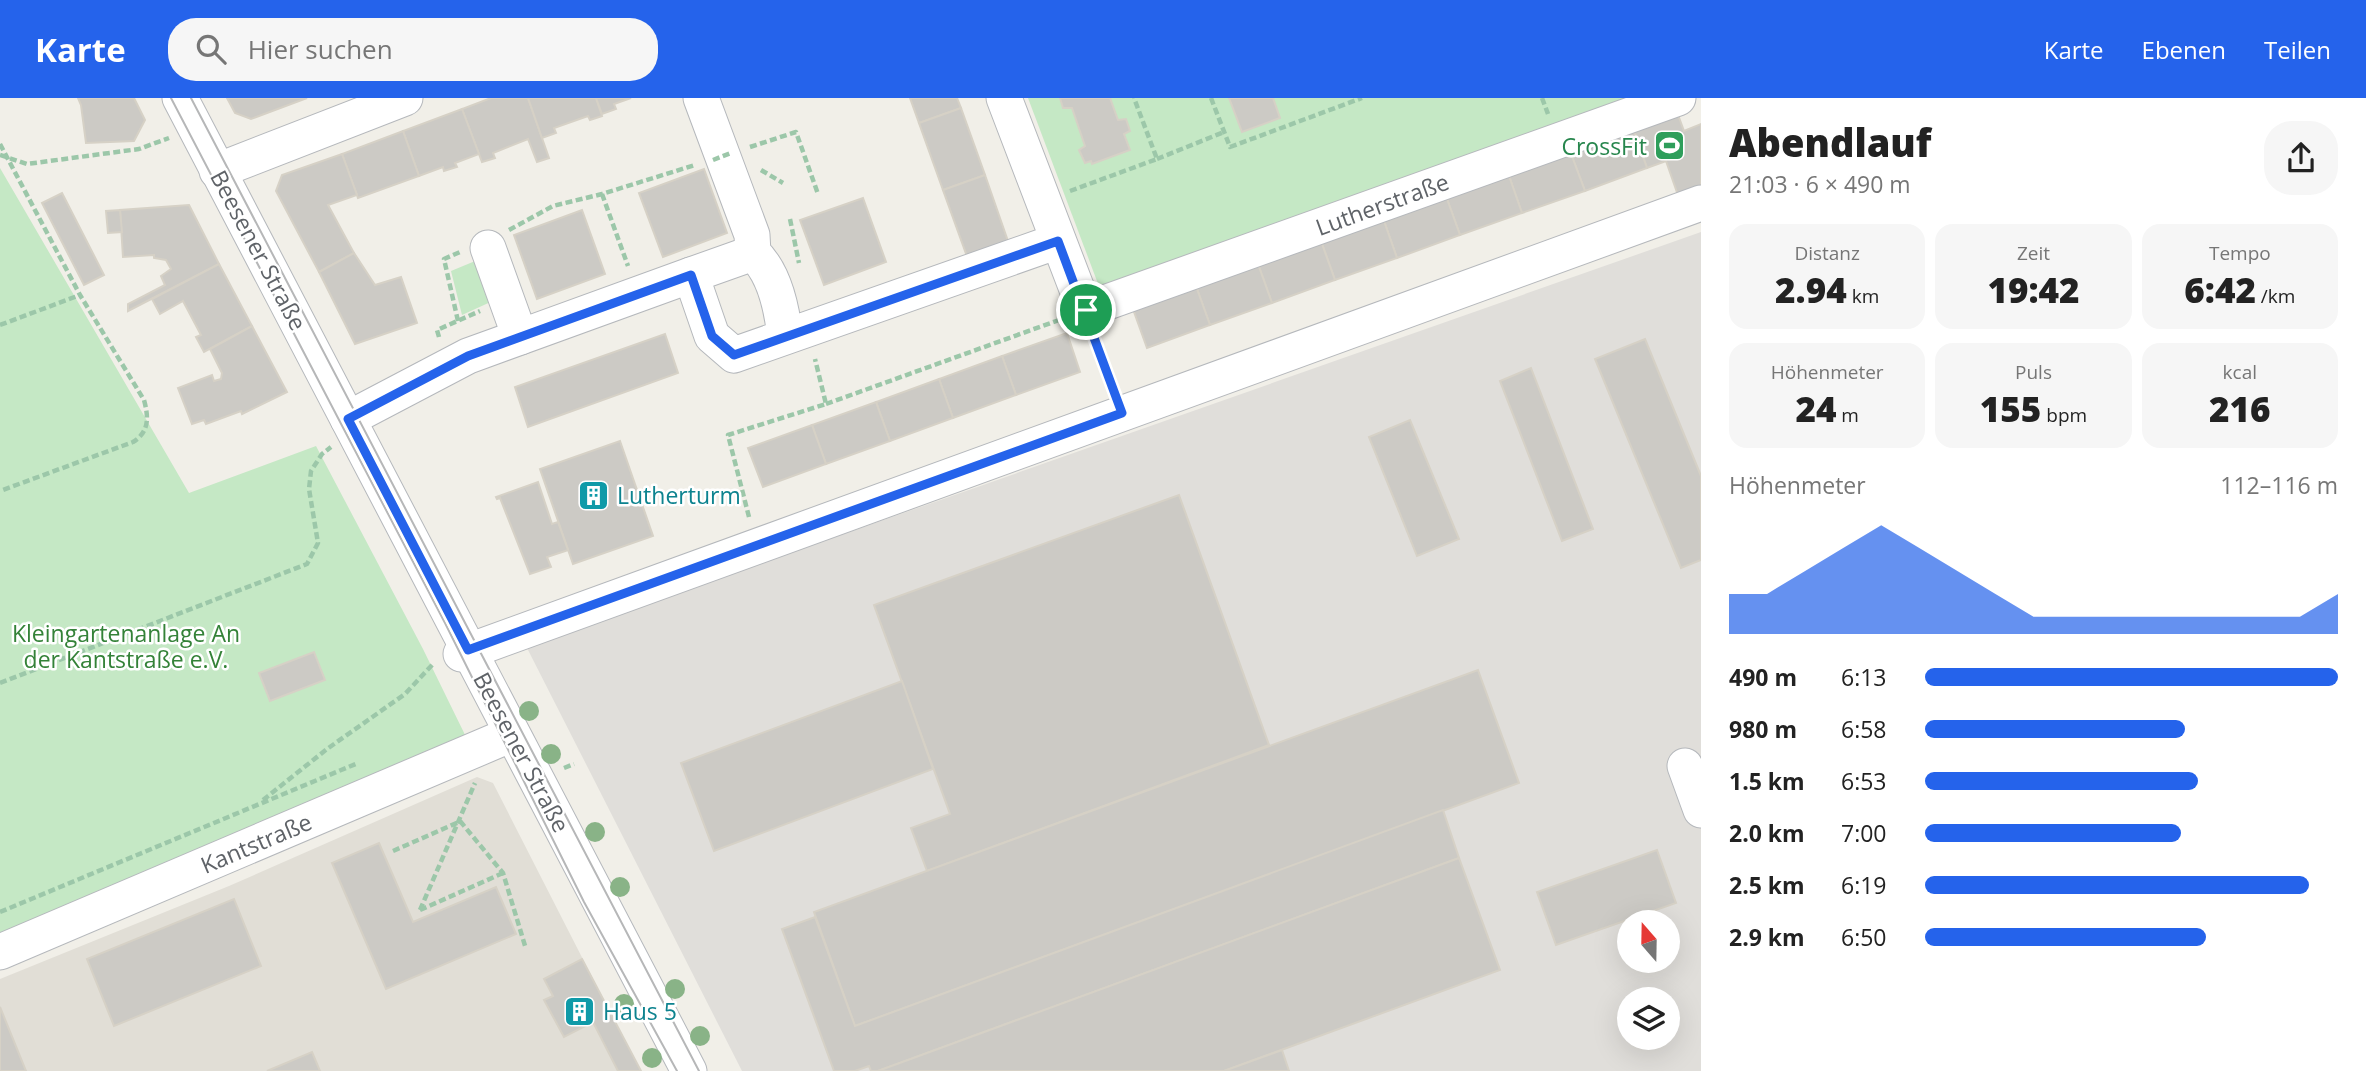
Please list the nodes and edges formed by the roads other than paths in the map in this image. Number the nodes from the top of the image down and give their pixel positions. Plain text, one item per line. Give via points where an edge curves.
1 (405, 98) edge
2 (701, 98) edge
3 (1004, 98) edge
4 (1678, 98) edge
5 (188, 113) edge
6 (217, 171) junction
7 (1701, 203) edge
8 (1058, 241) junction
9 (486, 243) road end
10 (753, 253) junction
11 (691, 275) junction
12 (795, 332) junction
13 (520, 337) junction
14 (350, 424) junction
15 (465, 649) junction
16 (512, 734) junction
17 (1685, 766) dead end
18 (1701, 810) edge
19 (0, 952) edge
20 (689, 1071) edge

1 - 6 street
2 - 10 street via 752,235
3 - 8 street
4 - 8 street, Lutherstraße via 1086,310
5 - 6 street, Beesener Straße
6 - 14 street, Beesener Straße
7 - 15 street
8 - 12 street
9 - 13 street
10 - 11 street
10 - 12 street via 764,262 783,314
11 - 12 street via 712,336 734,355
11 - 13 street
13 - 14 street via 458,361
14 - 15 street, Beesener Straße
15 - 16 street, Beesener Straße
16 - 19 street, Kantstraße
16 - 20 street, Beesener Straße
17 - 18 street

